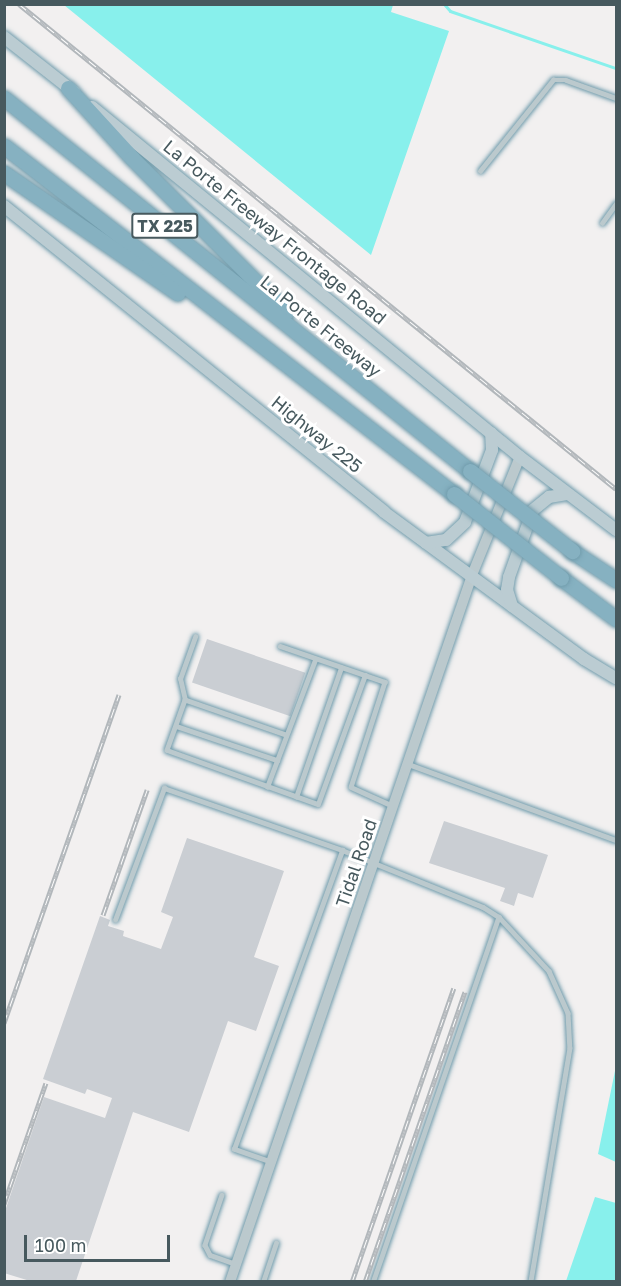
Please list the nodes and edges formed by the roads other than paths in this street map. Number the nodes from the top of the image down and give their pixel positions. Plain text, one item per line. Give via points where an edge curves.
1 (4, 37) edge
2 (68, 88) junction
3 (4, 98) edge
4 (616, 98) edge
5 (4, 146) edge
6 (480, 171) dead end
7 (4, 173) edge
8 (616, 204) edge
9 (4, 206) edge
10 (602, 223) dead end
11 (326, 354) junction
12 (312, 387) junction
13 (491, 433) junction
14 (520, 457) junction
15 (567, 494) junction
16 (616, 530) edge
17 (426, 543) junction
18 (472, 575) junction
19 (616, 580) edge
20 (512, 606) junction
21 (616, 619) edge
22 (195, 637) dead end
23 (280, 646) dead end
24 (315, 660) junction
25 (341, 668) junction
26 (365, 675) junction
27 (616, 678) edge
28 (185, 700) junction
29 (176, 726) junction
30 (286, 735) junction
31 (277, 760) junction
32 (407, 764) junction
33 (267, 787) junction
34 (296, 796) junction
35 (393, 806) junction
36 (616, 840) edge
37 (342, 850) junction
38 (373, 865) junction
39 (499, 917) junction
40 (115, 920) dead end
41 (271, 1162) junction
42 (222, 1195) dead end
43 (276, 1243) dead end
44 (236, 1264) junction
45 (230, 1281) edge
46 (263, 1281) edge
47 (373, 1281) edge
48 (531, 1281) edge

1 - 2 main road, La Porte Freeway Frontage Road
2 - 11 highway
2 - 13 main road, La Porte Freeway Frontage Road
3 - 11 highway, La Porte Freeway / TX 225
4 - 6 lane via 566,80 553,80
5 - 12 highway, TX 225
7 - 12 highway
8 - 10 lane
9 - 17 main road, Highway 225
11 - 19 highway, La Porte Freeway / TX 225, bridge via 572,551
12 - 21 highway, TX 225, bridge
13 - 14 main road, La Porte Freeway Frontage Road
13 - 17 main road via 492,450 465,522 446,540
14 - 15 main road
14 - 18 street, Tidal Road
15 - 16 main road
15 - 20 main road via 549,497 533,510 509,577 507,590
17 - 18 main road, Highway 225
18 - 20 main road, Highway 225
18 - 32 street, Tidal Road
20 - 27 main road, Highway 225
22 - 28 lane via 180,679
23 - 24 lane
24 - 25 lane
24 - 30 lane
25 - 26 lane
25 - 34 lane
26 - 34 lane via 321,803
26 - 35 lane via 386,685 351,787
28 - 29 lane
28 - 30 lane
29 - 31 lane
29 - 33 lane via 169,752
30 - 31 lane
31 - 33 lane
32 - 35 street, Tidal Road
32 - 36 lane
33 - 34 lane
35 - 38 street, Tidal Road
37 - 38 lane
37 - 40 lane via 164,788
37 - 41 lane via 234,1149
38 - 39 lane via 459,896
38 - 41 street, Tidal Road
39 - 47 lane
39 - 48 lane via 549,971 568,1013 570,1048
41 - 44 street, Tidal Road
42 - 44 lane via 205,1245 210,1255
43 - 46 lane
44 - 45 street, Tidal Road

